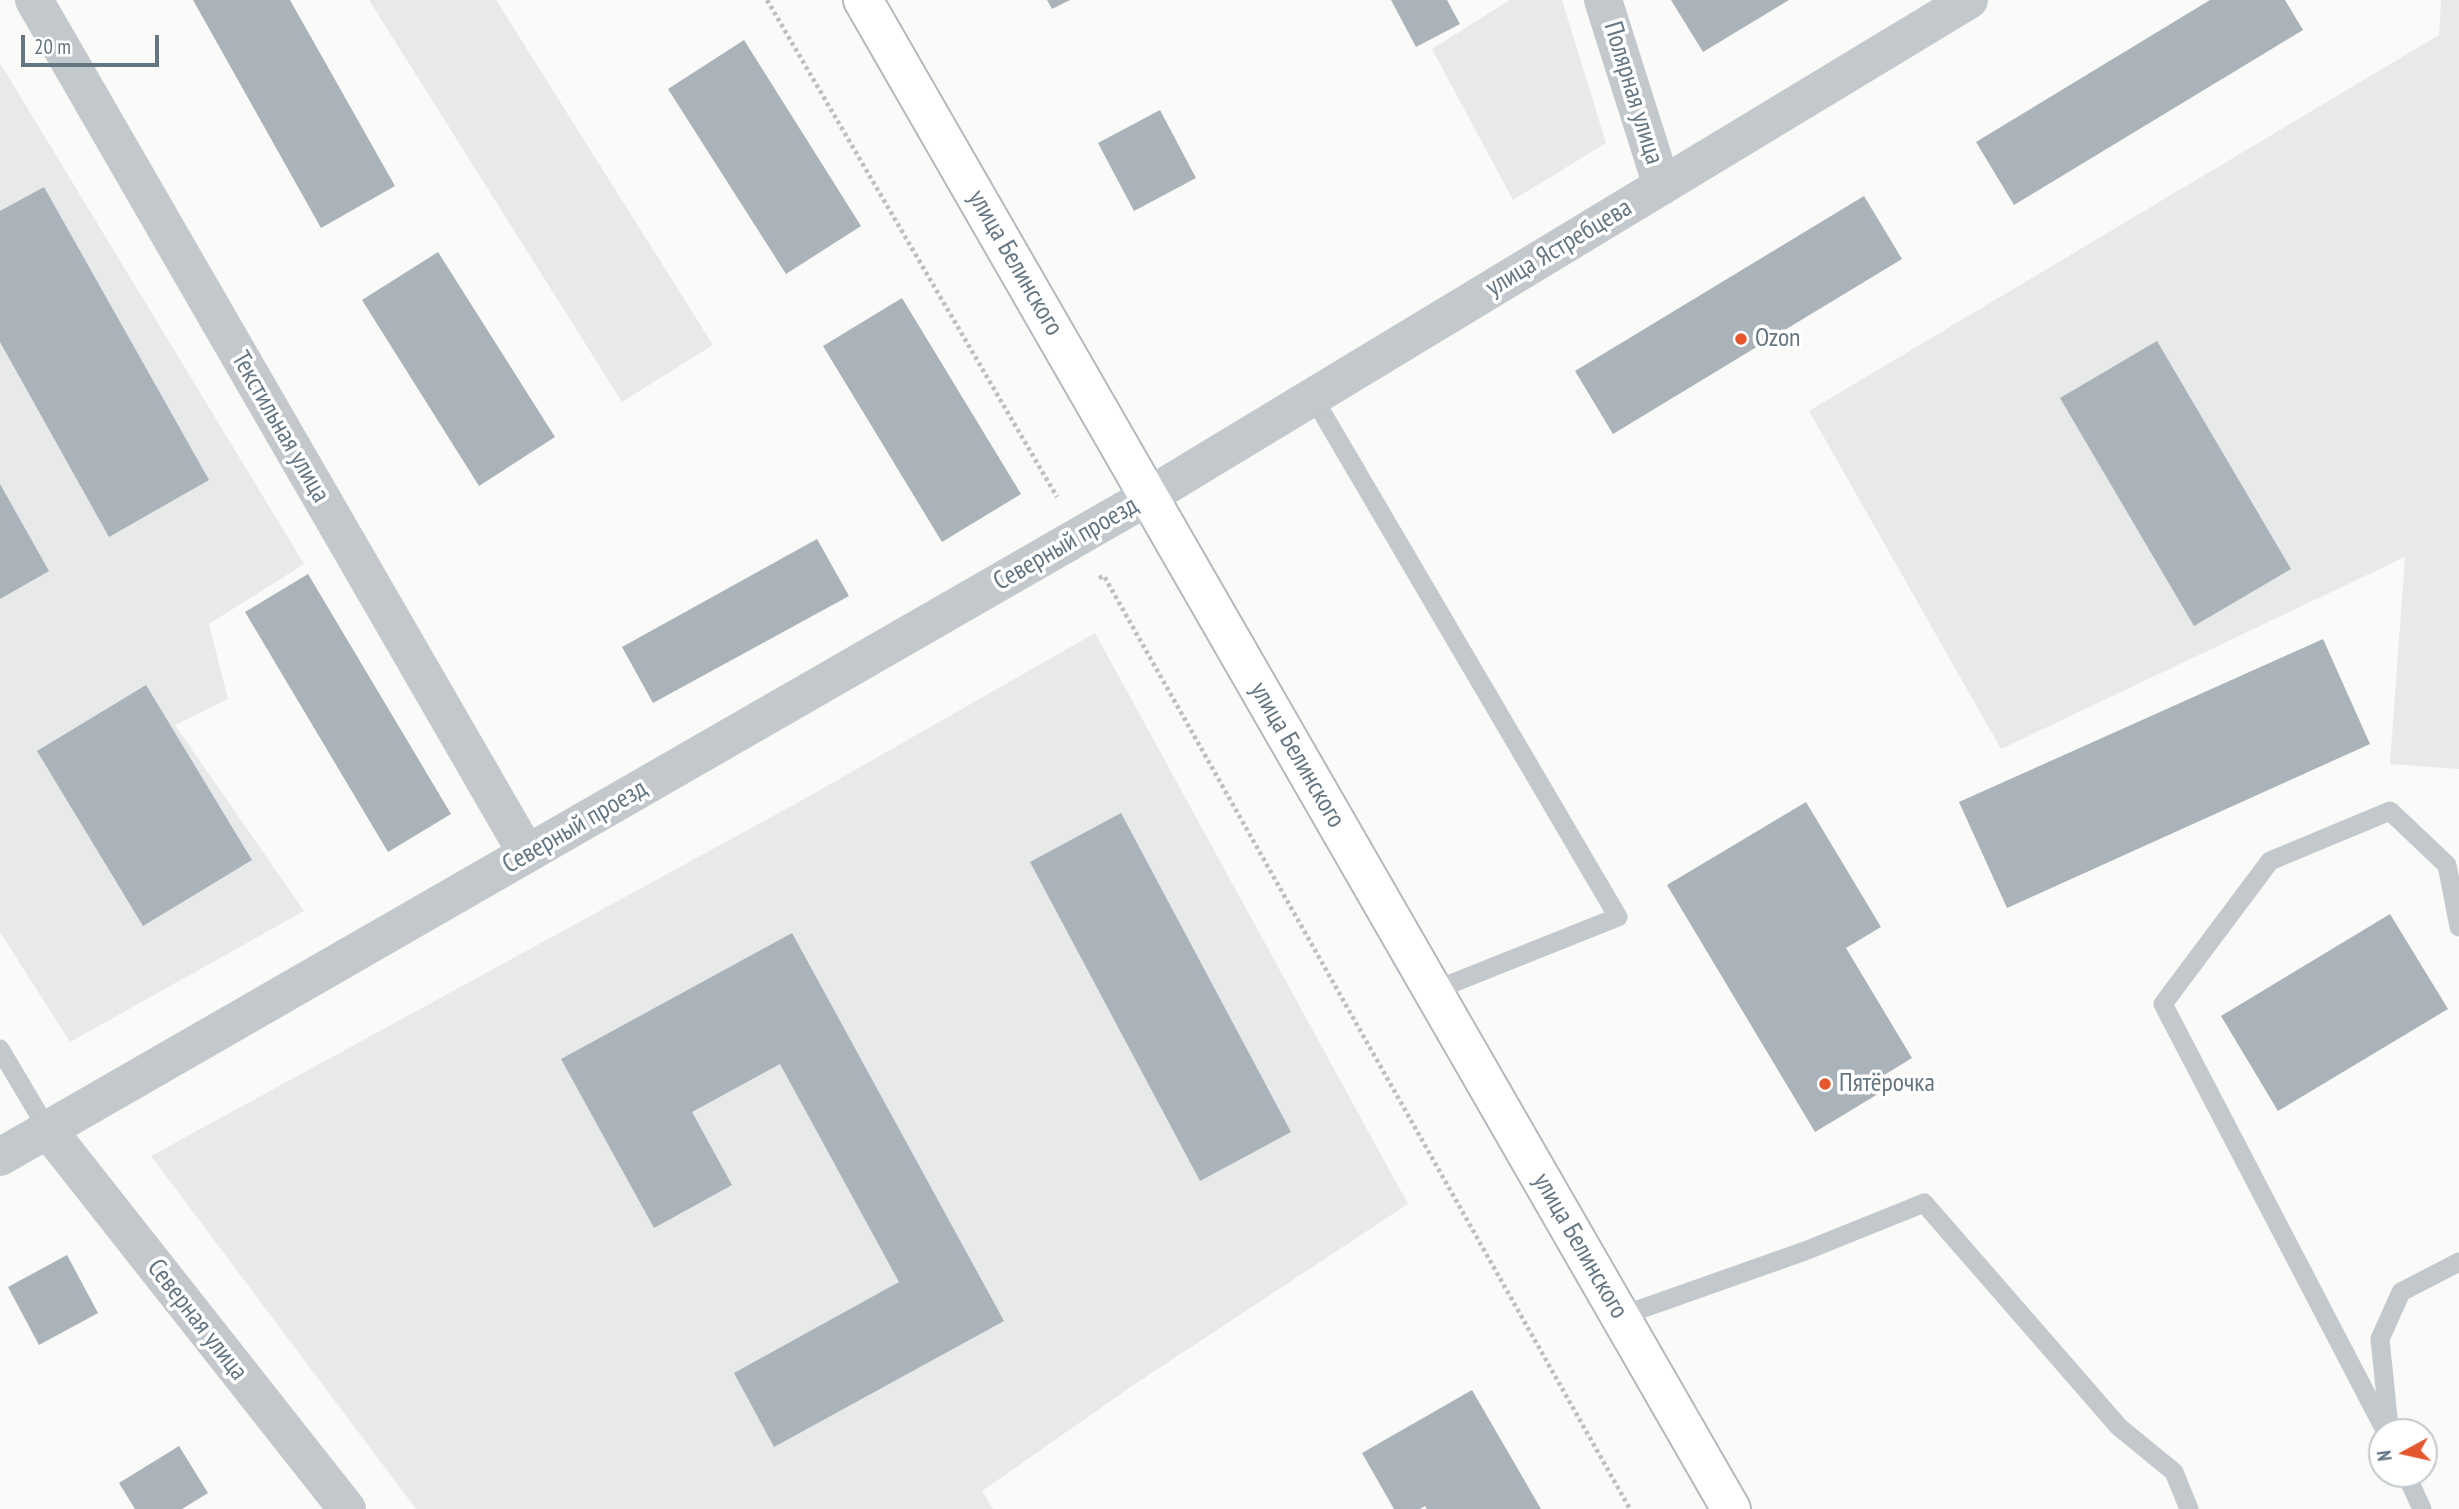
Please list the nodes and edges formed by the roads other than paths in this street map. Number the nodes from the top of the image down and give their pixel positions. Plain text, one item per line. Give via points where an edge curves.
1 (34, 0) edge
2 (863, 0) edge
3 (1603, 0) edge
4 (1969, 0) edge
5 (1662, 186) junction
6 (1313, 397) junction
7 (1149, 496) junction
8 (527, 854) junction
9 (2459, 927) edge
10 (1433, 991) junction
11 (0, 1049) edge
12 (48, 1130) junction
13 (0, 1157) edge
14 (2459, 1262) edge
15 (1620, 1316) junction
16 (2381, 1418) edge
17 (2387, 1418) edge
18 (2412, 1488) edge
19 (347, 1509) edge
20 (1731, 1509) edge
21 (2189, 1509) edge
22 (2422, 1509) edge

1 - 8 street, Текстильная улица
2 - 7 main road, улица Белинского
3 - 5 street, Полярная улица
4 - 5 street, улица Ястребцева
5 - 6 street, улица Ястребцева
6 - 7 street, улица Ястребцева
6 - 10 lane via 1618,917
7 - 8 street, Северный проезд
7 - 10 main road, улица Белинского
8 - 12 street, Северный проезд
9 - 16 lane via 2447,865 2390,811 2270,861 2163,1004
10 - 15 main road, улица Белинского
11 - 12 lane
12 - 13 street, Северный проезд
12 - 19 street, Северная улица
14 - 17 lane via 2401,1293 2379,1339
15 - 20 main road, улица Белинского
15 - 21 lane via 1805,1251 1924,1203 2119,1427 2174,1472
18 - 22 lane

